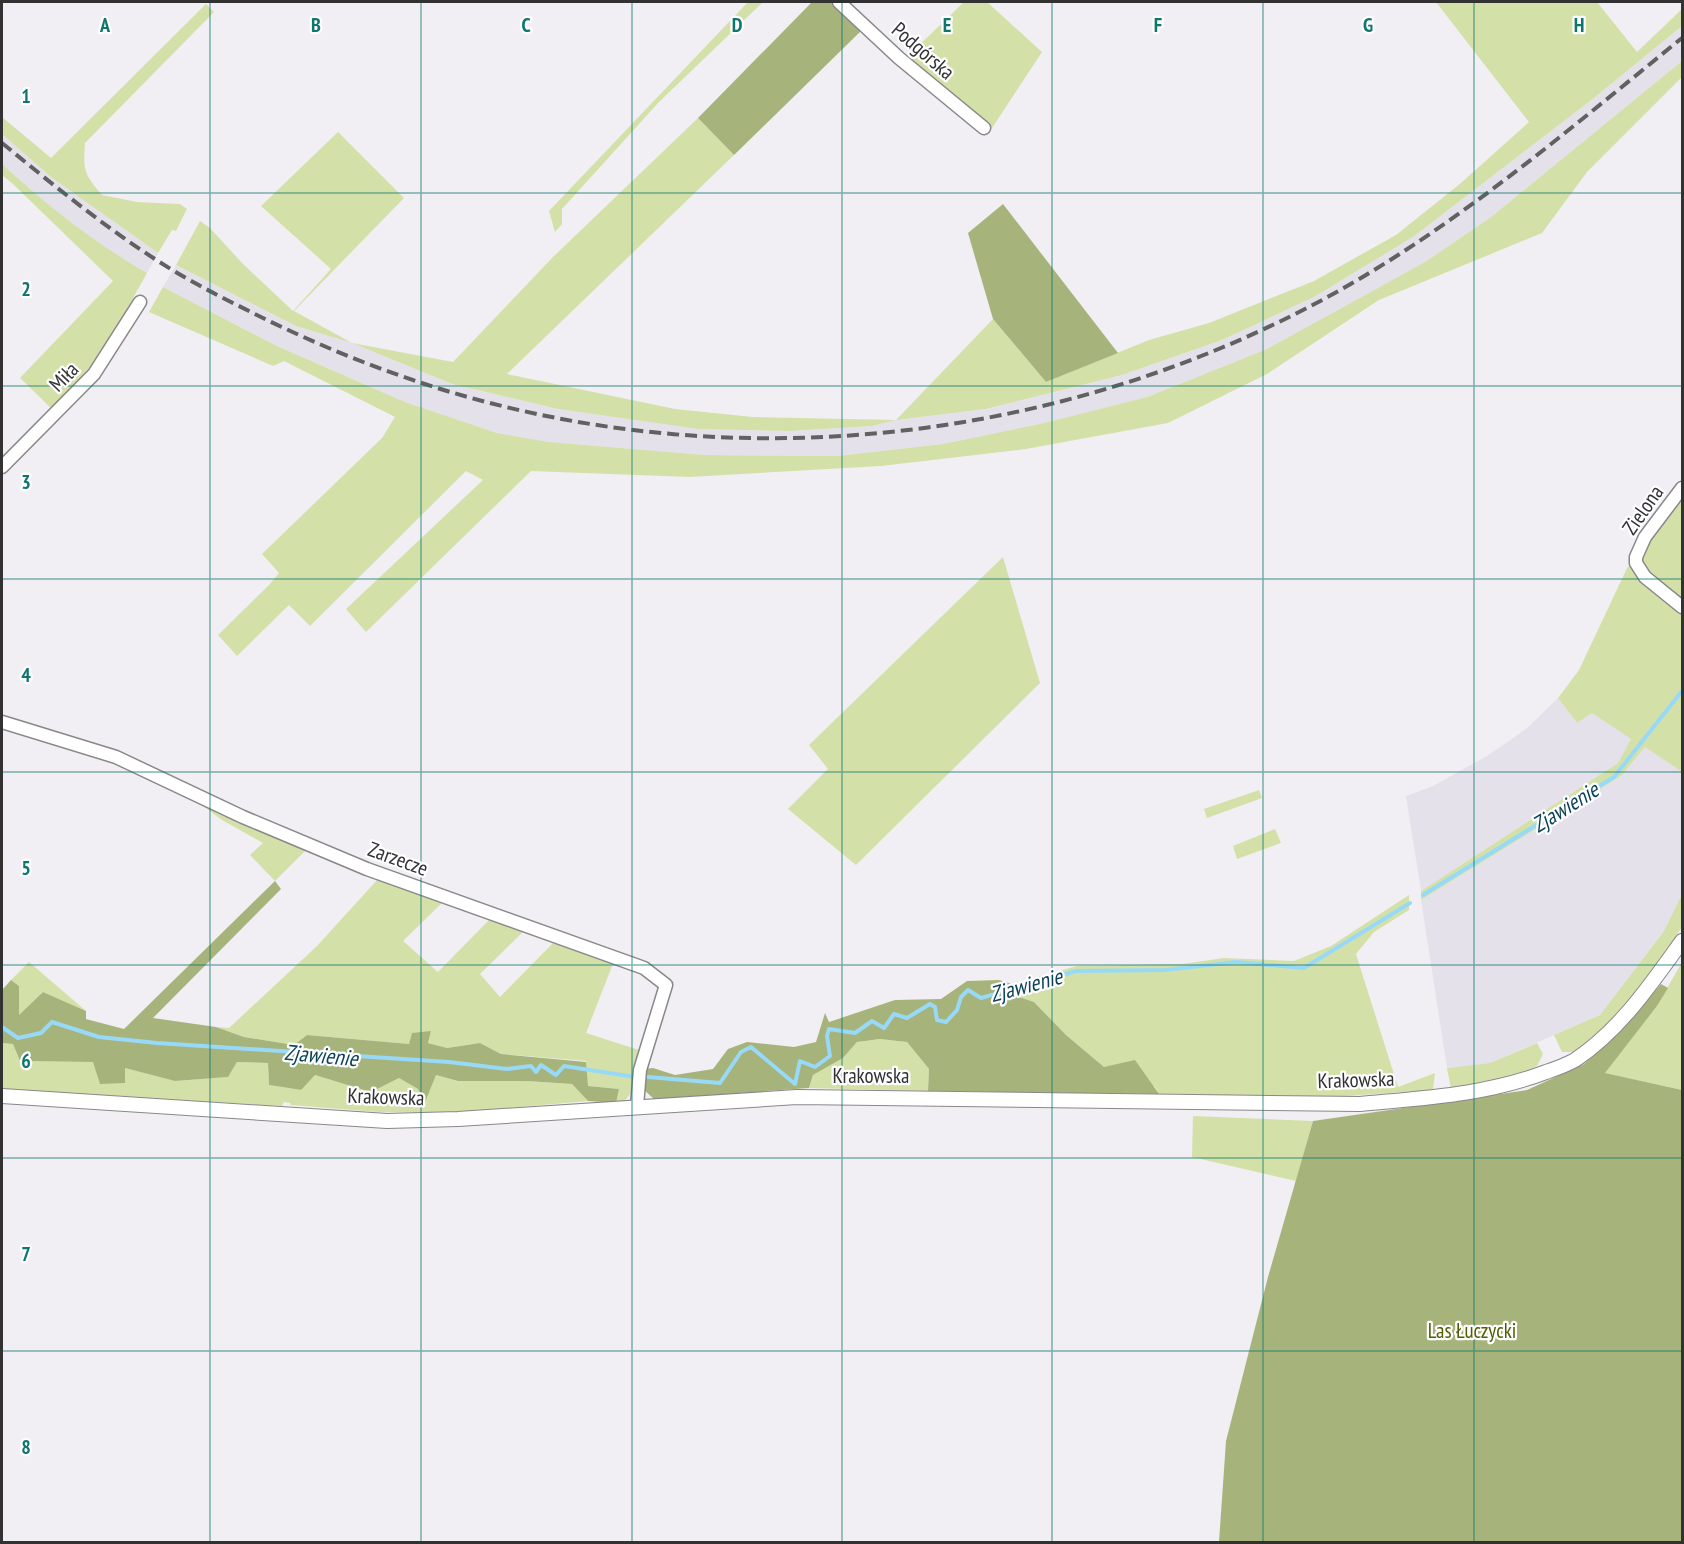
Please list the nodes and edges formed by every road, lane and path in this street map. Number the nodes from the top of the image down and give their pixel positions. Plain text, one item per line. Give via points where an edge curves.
1 (839, 2) edge
2 (984, 128) dead end
3 (140, 302) dead end
4 (2, 467) edge
5 (1683, 488) edge
6 (1683, 607) edge
7 (2, 722) edge
8 (1683, 941) edge
9 (2, 1095) edge
10 (637, 1106) junction

1 - 2 street, Podgórska
3 - 4 street, Miła via 94,374
5 - 6 street, Zielona via 1645,537 1636,556 1645,577
7 - 10 street, Zarzecze via 116,757 243,817 368,869 644,968 666,985 640,1070
8 - 10 street, Krakowska via 1613,1028 1574,1061 1496,1088 1440,1097 1360,1104 797,1097
9 - 10 street, Krakowska via 387,1120

